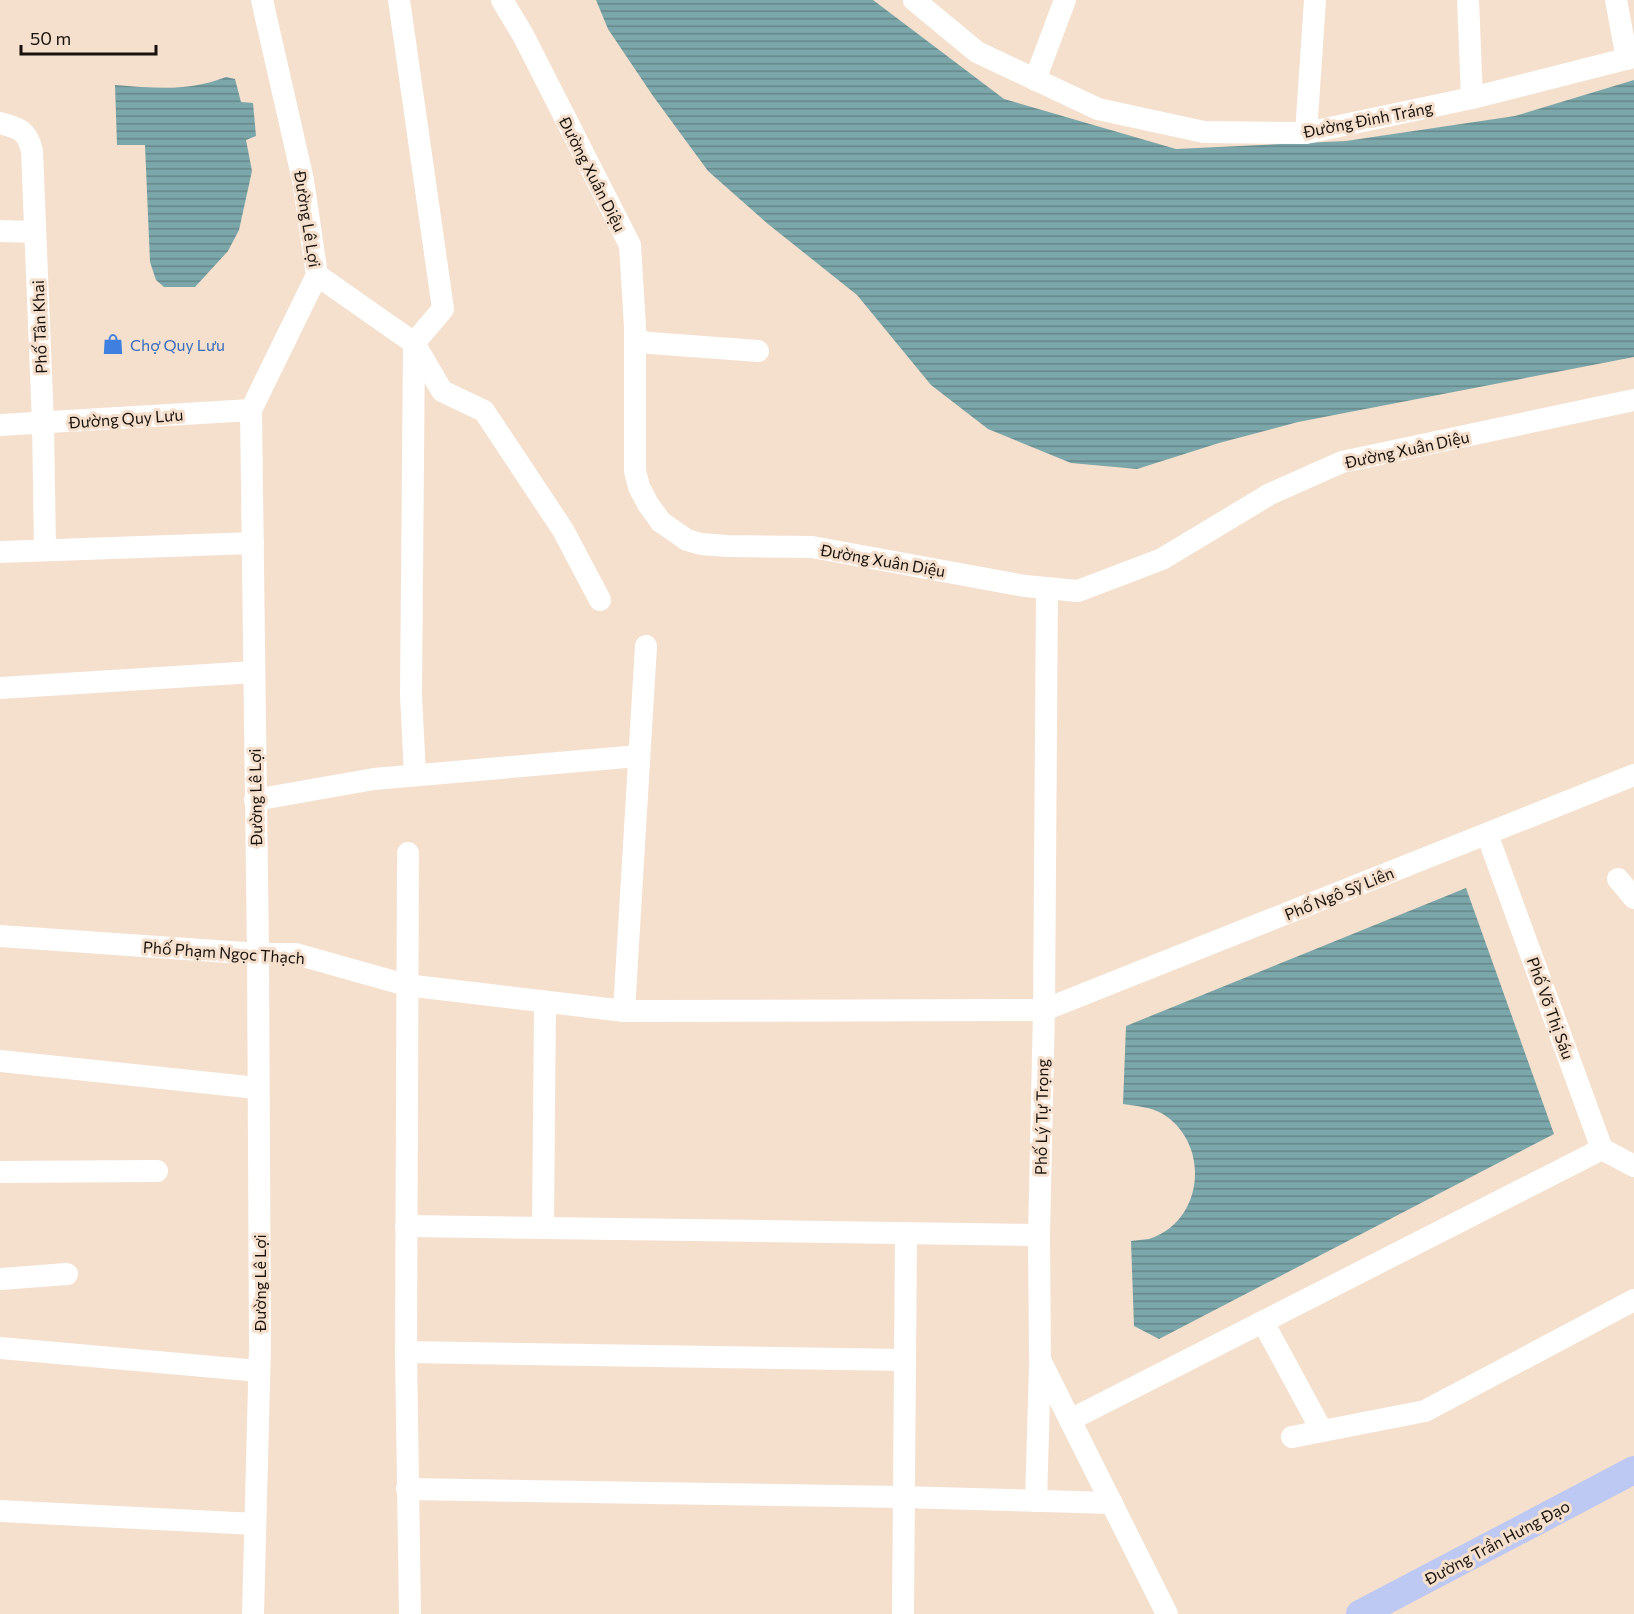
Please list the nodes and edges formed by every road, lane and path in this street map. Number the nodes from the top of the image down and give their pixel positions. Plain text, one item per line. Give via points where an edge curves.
1 (262, 0) edge
2 (399, 0) edge
3 (502, 0) edge
4 (914, 0) edge
5 (1065, 0) edge
6 (1315, 0) edge
7 (1468, 0) edge
8 (1616, 0) edge
9 (1631, 58) edge
10 (1035, 80) junction
11 (1472, 98) junction
12 (0, 123) edge
13 (1306, 133) junction
14 (0, 231) edge
15 (35, 232) junction
16 (317, 275) junction
17 (635, 340) junction
18 (414, 343) junction
19 (758, 351) dead end
20 (1634, 400) edge
21 (251, 410) junction
22 (43, 423) junction
23 (0, 425) edge
24 (253, 543) junction
25 (45, 550) junction
26 (0, 552) edge
27 (1047, 589) junction
28 (600, 600) dead end
29 (646, 646) dead end
30 (254, 672) junction
31 (0, 688) edge
32 (638, 756) junction
33 (416, 775) junction
34 (1634, 775) edge
35 (255, 800) junction
36 (1487, 834) junction
37 (408, 853) dead end
38 (1618, 879) dead end
39 (1634, 898) edge
40 (0, 936) edge
41 (258, 954) junction
42 (406, 985) junction
43 (545, 1002) junction
44 (1044, 1010) junction
45 (624, 1011) junction
46 (0, 1061) edge
47 (257, 1088) junction
48 (1602, 1149) junction
49 (1634, 1166) edge
50 (0, 1172) edge
51 (157, 1172) dead end
52 (406, 1226) junction
53 (543, 1228) junction
54 (906, 1234) junction
55 (1039, 1235) junction
56 (67, 1274) dead end
57 (0, 1279) edge
58 (1634, 1300) edge
59 (1263, 1322) junction
60 (0, 1348) edge
61 (406, 1352) junction
62 (904, 1360) junction
63 (1040, 1360) junction
64 (259, 1371) junction
65 (1070, 1420) junction
66 (1322, 1431) junction
67 (1292, 1437) dead end
68 (1634, 1470) edge
69 (407, 1489) junction
70 (903, 1497) junction
71 (1036, 1501) junction
72 (1112, 1503) junction
73 (0, 1511) edge
74 (255, 1524) junction
75 (253, 1614) edge
76 (410, 1614) edge
77 (903, 1614) edge
78 (1167, 1614) edge
79 (1360, 1614) edge

1 - 16 street, Đường Lê Lợi via 303,180
2 - 18 street via 443,309
3 - 17 street, Đường Xuân Diệu via 630,245
4 - 10 street, Đường Đinh Tráng via 977,52
5 - 10 street
6 - 13 street
7 - 11 street
8 - 9 street
9 - 11 street, Đường Đinh Tráng
10 - 13 street, Đường Đinh Tráng via 1098,109 1204,132
11 - 13 street, Đường Đinh Tráng
12 - 15 street, Phố Tân Khai via 20,130 30,140
14 - 15 street
15 - 22 street, Phố Tân Khai
16 - 18 street
16 - 21 street, Đường Lê Lợi
17 - 19 street
17 - 27 street, Đường Xuân Diệu via 635,471 648,504 672,532 701,544 812,547
18 - 28 street via 442,391 484,411 563,530
18 - 33 street via 411,695
20 - 27 street, Đường Xuân Diệu via 1342,462 1270,494 1162,559 1078,591
21 - 22 street, Đường Quy Lưu
21 - 24 street, Đường Lê Lợi
22 - 23 street, Đường Quy Lưu
22 - 25 street, Phố Tân Khai
24 - 25 street
24 - 30 street, Đường Lê Lợi
25 - 26 street
27 - 44 street, Phố Lý Tự Trọng
29 - 32 street
30 - 31 street
30 - 35 street, Đường Lê Lợi
32 - 33 street
32 - 45 street
33 - 35 street
34 - 36 street, Phố Ngô Sỹ Liên
35 - 41 street, Đường Lê Lợi
36 - 44 street, Phố Ngô Sỹ Liên
36 - 48 street, Phố Võ Thị Sáu
37 - 42 street
38 - 39 street
40 - 41 street, Phố Phạm Ngọc Thạch
41 - 42 street, Phố Phạm Ngọc Thạch via 296,954
41 - 47 street, Đường Lê Lợi
42 - 43 street, Phố Phạm Ngọc Thạch
42 - 52 street
43 - 45 street, Phố Phạm Ngọc Thạch
43 - 53 street
44 - 45 street, Phố Phạm Ngọc Thạch
44 - 55 street, Phố Lý Tự Trọng
46 - 47 street
47 - 64 street, Đường Lê Lợi
48 - 49 street
48 - 59 street
50 - 51 street
52 - 53 street
52 - 61 street
53 - 54 street
54 - 55 street
54 - 62 street
55 - 63 street, Phố Lý Tự Trọng
56 - 57 street
58 - 66 street via 1425,1411
59 - 65 street
59 - 66 street
60 - 64 street
61 - 62 street
61 - 69 street
62 - 70 street
63 - 65 street, Phố Lý Tự Trọng
63 - 71 street
64 - 74 street, Đường Lê Lợi
65 - 72 street, Phố Lý Tự Trọng
66 - 67 street
68 - 79 main road, Đường Trần Hưng Đạo
69 - 70 street
69 - 76 street
70 - 71 street
70 - 77 street
71 - 72 street
72 - 78 street, Phố Lý Tự Trọng
73 - 74 street
74 - 75 street, Đường Lê Lợi

